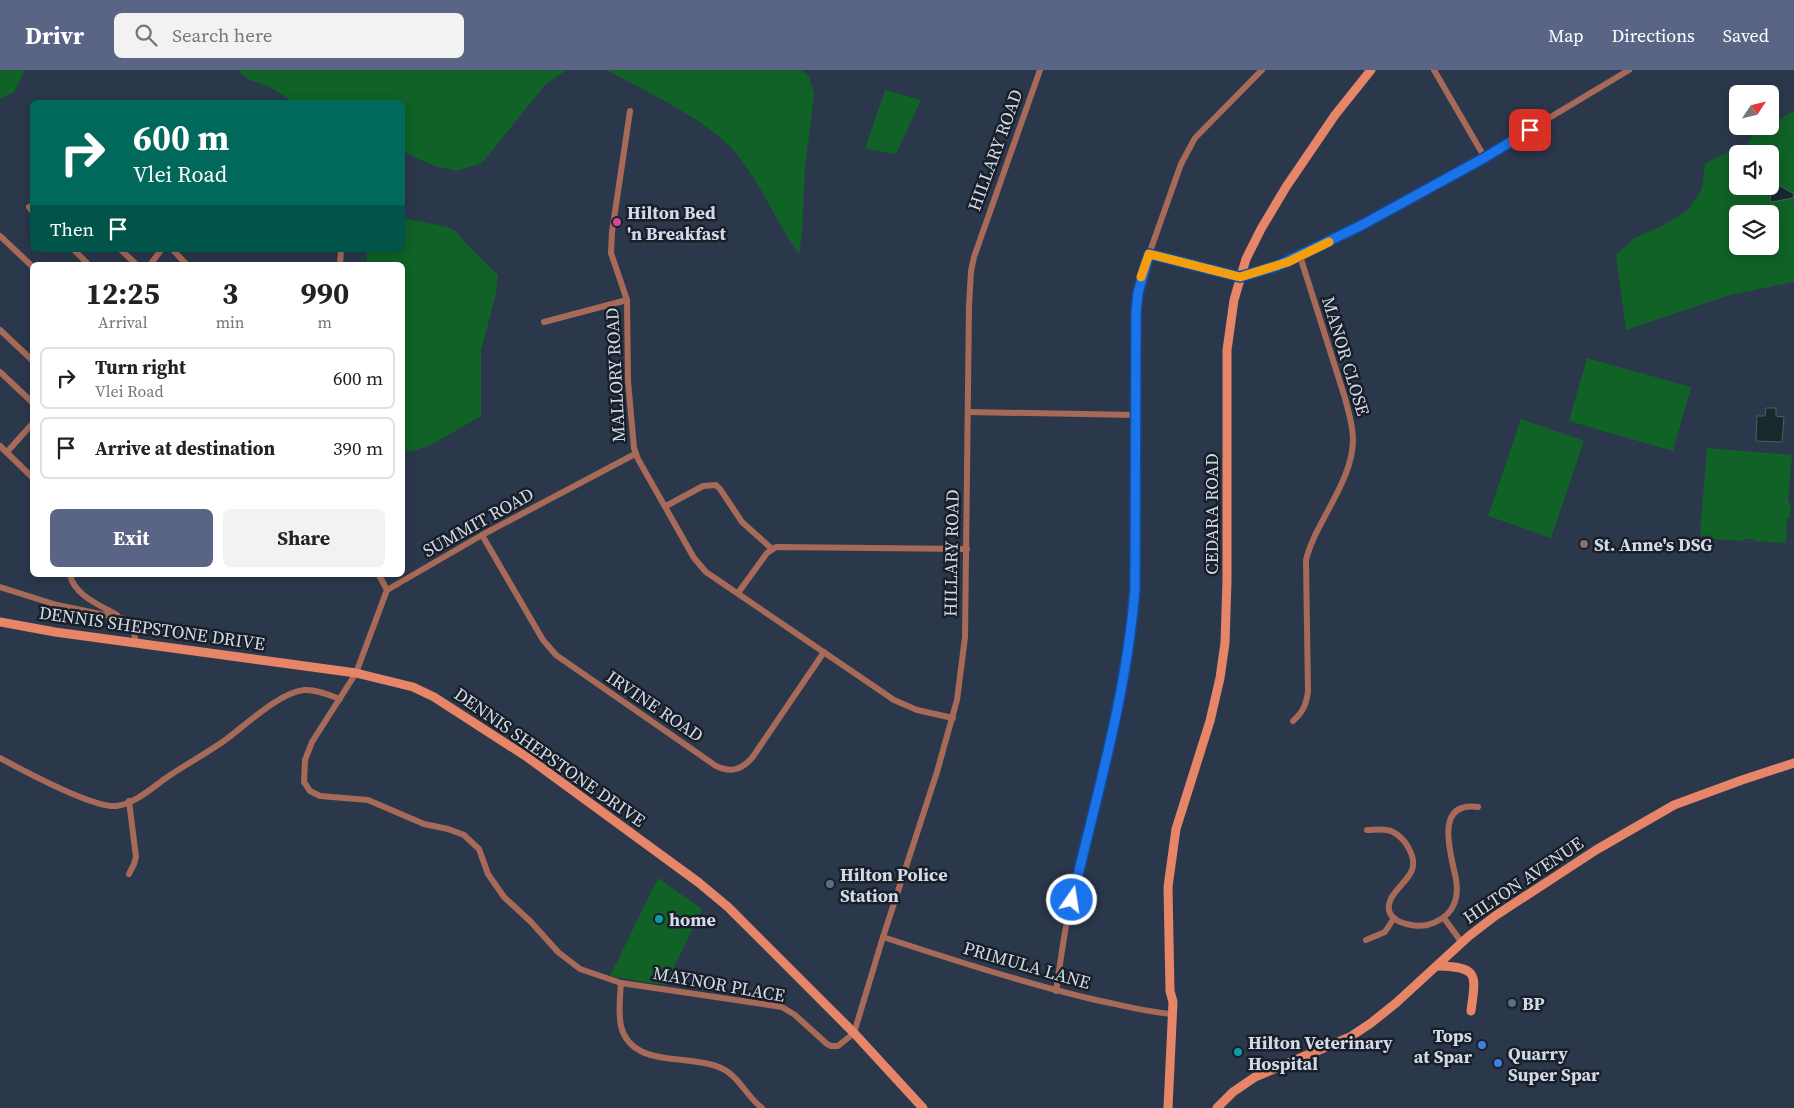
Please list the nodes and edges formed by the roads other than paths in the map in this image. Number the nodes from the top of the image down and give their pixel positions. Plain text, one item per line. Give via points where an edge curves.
1 (1040, 70) edge
2 (1262, 70) edge
3 (1371, 70) edge
4 (1434, 70) edge
5 (1629, 70) edge
6 (1621, 72) edge
7 (630, 111) dead end
8 (1484, 158) junction
9 (0, 236) edge
10 (76, 252) edge
11 (124, 252) edge
12 (175, 252) edge
13 (1149, 254) junction
14 (1300, 256) junction
15 (86, 262) edge
16 (134, 262) edge
17 (184, 262) edge
18 (30, 264) edge
19 (1240, 277) junction
20 (627, 300) junction
21 (544, 322) dead end
22 (0, 330) edge
23 (30, 358) edge
24 (0, 372) edge
25 (30, 400) edge
26 (968, 412) junction
27 (1136, 414) junction
28 (30, 426) edge
29 (0, 446) edge
30 (7, 452) junction
31 (635, 454) junction
32 (30, 475) edge
33 (666, 506) junction
34 (482, 535) junction
35 (772, 549) junction
36 (967, 549) junction
37 (70, 577) edge
38 (379, 577) edge
39 (0, 587) edge
40 (387, 590) junction
41 (738, 593) junction
42 (124, 619) junction
43 (0, 622) edge
44 (136, 643) junction
45 (824, 652) junction
46 (356, 673) junction
47 (340, 699) junction
48 (952, 718) junction
49 (1293, 721) dead end
50 (0, 758) edge
51 (1794, 763) edge
52 (130, 801) junction
53 (1478, 807) dead end
54 (1367, 830) dead end
55 (129, 874) dead end
56 (1394, 918) junction
57 (1444, 918) junction
58 (883, 937) junction
59 (1366, 940) dead end
60 (1462, 943) junction
61 (1438, 966) junction
62 (621, 983) junction
63 (1056, 991) junction
64 (1471, 1011) dead end
65 (1169, 1014) junction
66 (854, 1033) junction
67 (762, 1108) edge
68 (923, 1108) edge
69 (1162, 1108) edge
70 (1168, 1108) edge
71 (1217, 1108) edge

1 - 26 street, HILLARY ROAD via 974,256 970,285
2 - 13 street via 1195,138 1182,164
3 - 19 street, CEDARA ROAD via 1335,115 1286,187 1261,229
4 - 8 street
5 - 6 street
6 - 8 street
7 - 20 street, MALLORY ROAD via 611,253
8 - 14 street
9 - 18 street
10 - 15 street
11 - 16 street
12 - 17 street
13 - 19 street
13 - 27 street via 1136,312
14 - 19 street
14 - 49 street, MANOR CLOSE via 1351,421 1353,440 1348,466 1306,560 1308,692 1302,712
19 - 65 street, CEDARA ROAD via 1231,313 1227,350 1225,643 1210,722 1176,829 1168,887 1172,1002
20 - 21 street
20 - 31 street, MALLORY ROAD via 628,381
22 - 23 street
24 - 25 street
26 - 27 street
26 - 36 street, HILLARY ROAD
27 - 63 street via 1135,588 1129,651 1068,918
28 - 30 street
29 - 30 street
30 - 32 street
31 - 33 street, MALLORY ROAD
31 - 34 street, SUMMIT ROAD
33 - 35 street via 703,486 716,485 742,522
33 - 41 street, MALLORY ROAD via 694,558 706,572
34 - 40 street, SUMMIT ROAD
34 - 45 street, IRVINE ROAD via 543,640 556,655 724,770 734,770 752,758
35 - 36 street via 792,546
35 - 41 street
36 - 48 street, HILLARY ROAD via 965,637
37 - 42 street via 80,592
38 - 40 street
39 - 42 street via 58,605
40 - 46 street
41 - 45 street, MALLORY ROAD
42 - 44 street via 132,625
43 - 44 street, DENNIS SHEPSTONE DRIVE
44 - 46 street, DENNIS SHEPSTONE DRIVE
45 - 48 street, MALLORY ROAD via 904,706
46 - 47 street
46 - 66 street, DENNIS SHEPSTONE DRIVE via 413,687 434,697 527,757 728,907
47 - 52 street via 315,690 288,695
47 - 62 street via 312,742 305,760 303,774 306,787 320,796 359,798 377,803 424,824 464,835 479,849 488,874 504,897 558,952 580,969
48 - 58 street, HILLARY ROAD
50 - 52 street via 36,778 105,805 115,806
51 - 60 street, HILTON AVENUE via 1674,805 1556,874 1494,916
52 - 55 street via 136,857
53 - 57 street via 1461,807 1450,821 1448,832 1457,893 1451,912
54 - 56 street via 1393,832 1403,839 1412,856 1412,870 1390,899 1388,907
56 - 57 street via 1402,924 1421,926
56 - 59 street via 1385,932
57 - 60 street
58 - 63 street, PRIMULA LANE
58 - 66 street, HILLARY ROAD
60 - 61 street, HILTON AVENUE
61 - 64 street via 1468,969 1474,982
61 - 71 street, HILTON AVENUE via 1350,1037 1255,1078 1233,1092
62 - 66 street, MAYNOR PLACE via 782,1007 831,1046 841,1044
62 - 67 street via 620,1024 628,1041 649,1056 720,1067
63 - 65 street, PRIMULA LANE
65 - 69 street, CEDARA ROAD
65 - 70 street, CEDARA ROAD
66 - 68 street, DENNIS SHEPSTONE DRIVE

